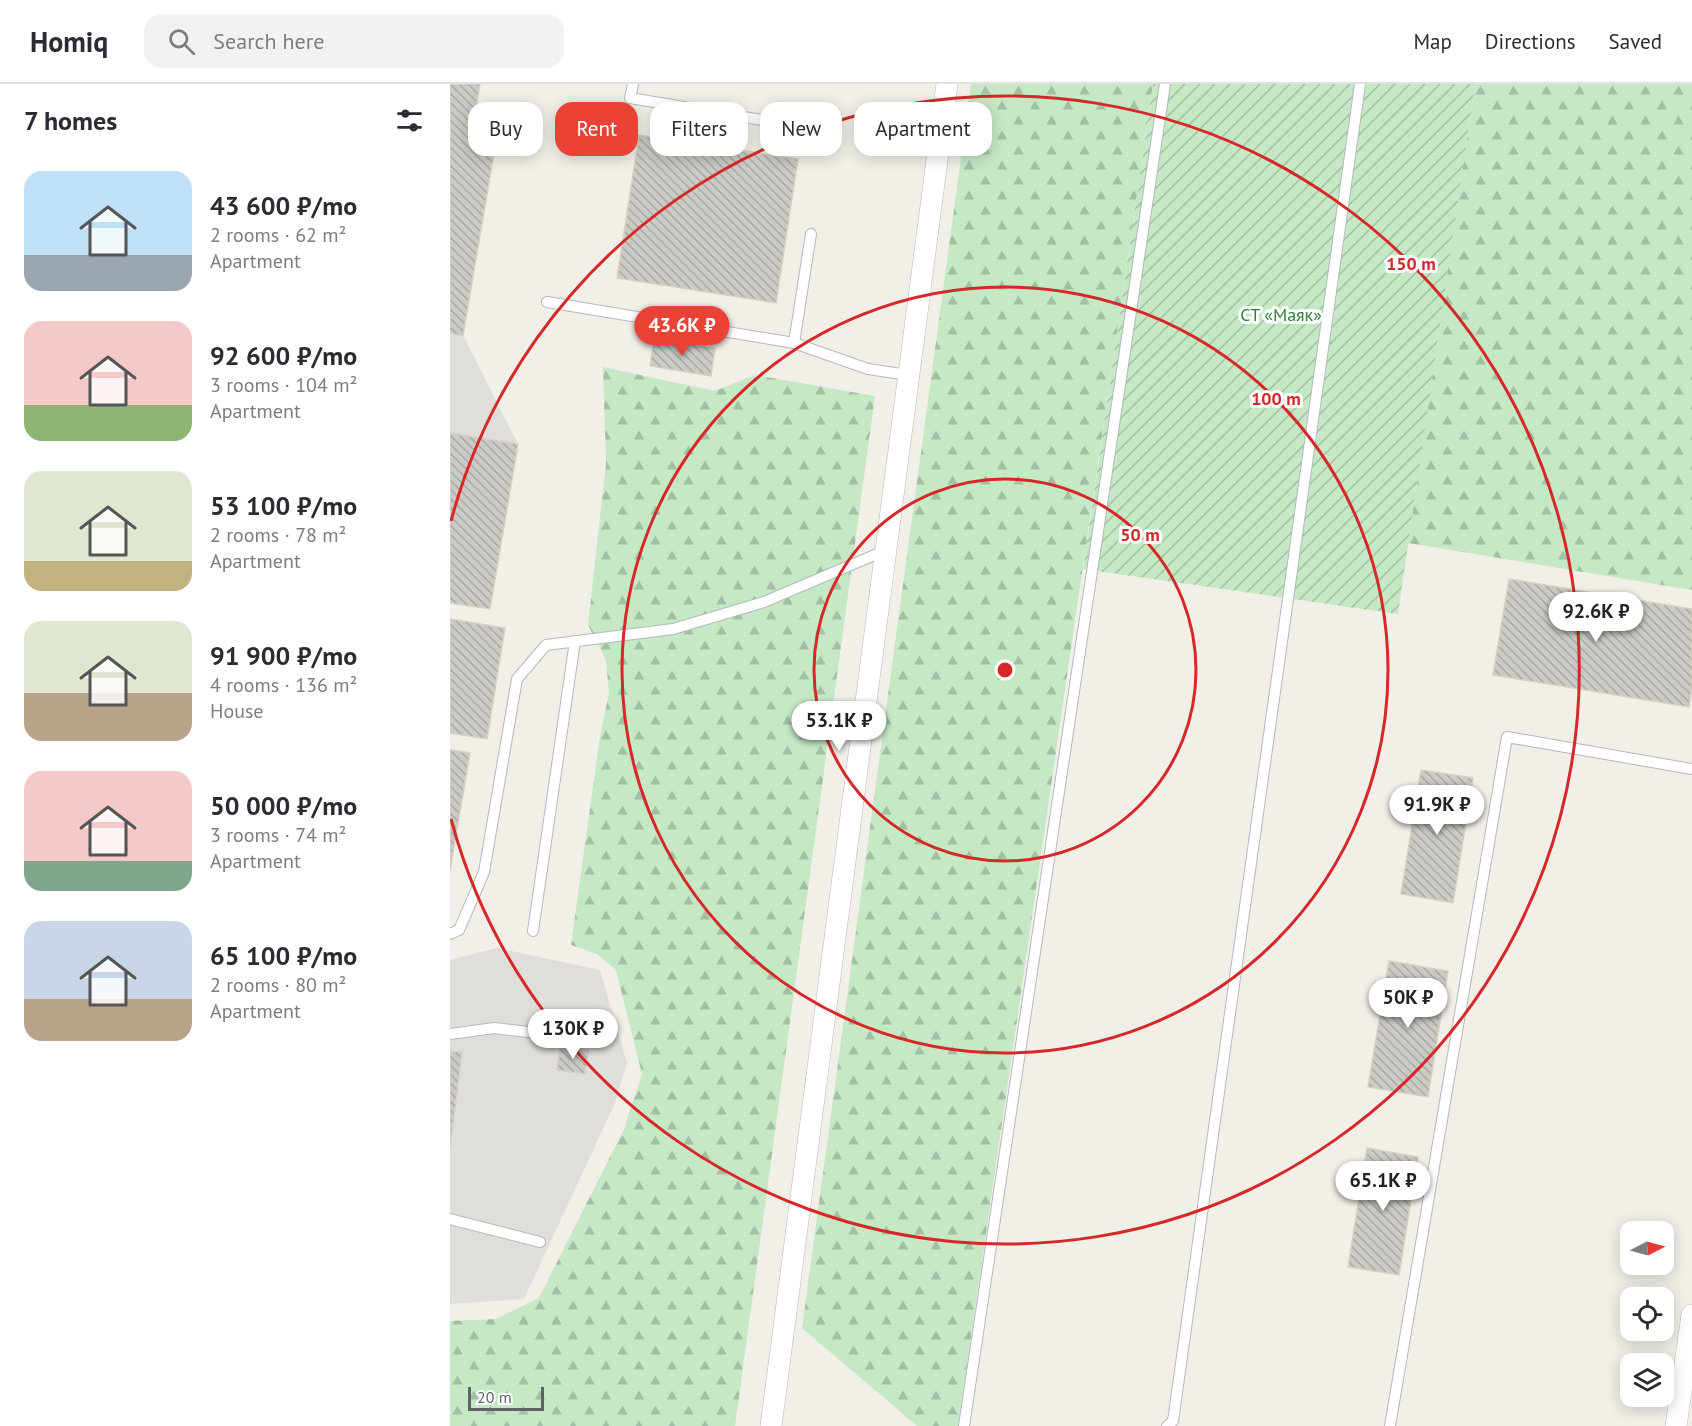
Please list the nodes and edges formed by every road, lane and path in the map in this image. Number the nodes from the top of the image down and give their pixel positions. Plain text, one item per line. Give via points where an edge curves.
1 (633, 84) edge
2 (947, 84) edge
3 (1165, 84) edge
4 (1360, 84) edge
5 (760, 120) edge
6 (811, 234) dead end
7 (547, 302) dead end
8 (794, 343) junction
9 (908, 375) junction
10 (884, 551) junction
11 (575, 641) junction
12 (1692, 769) edge
13 (533, 931) dead end
14 (450, 934) edge
15 (450, 1034) edge
16 (588, 1039) dead end
17 (450, 1219) edge
18 (540, 1242) dead end
19 (1692, 1315) edge
20 (771, 1426) edge
21 (964, 1426) edge
22 (1167, 1426) edge
23 (1390, 1426) edge
24 (1676, 1426) edge

1 - 5 lane via 630,98
2 - 9 street
3 - 21 lane
4 - 22 lane via 1173,1421
6 - 8 lane
7 - 8 lane
8 - 9 lane via 868,369
9 - 10 street
10 - 11 lane via 764,602 696,622
10 - 20 street
11 - 13 lane
11 - 14 lane via 546,645 517,679 484,872 459,930
12 - 23 lane via 1507,737
15 - 16 lane via 494,1028
17 - 18 lane
19 - 24 street

